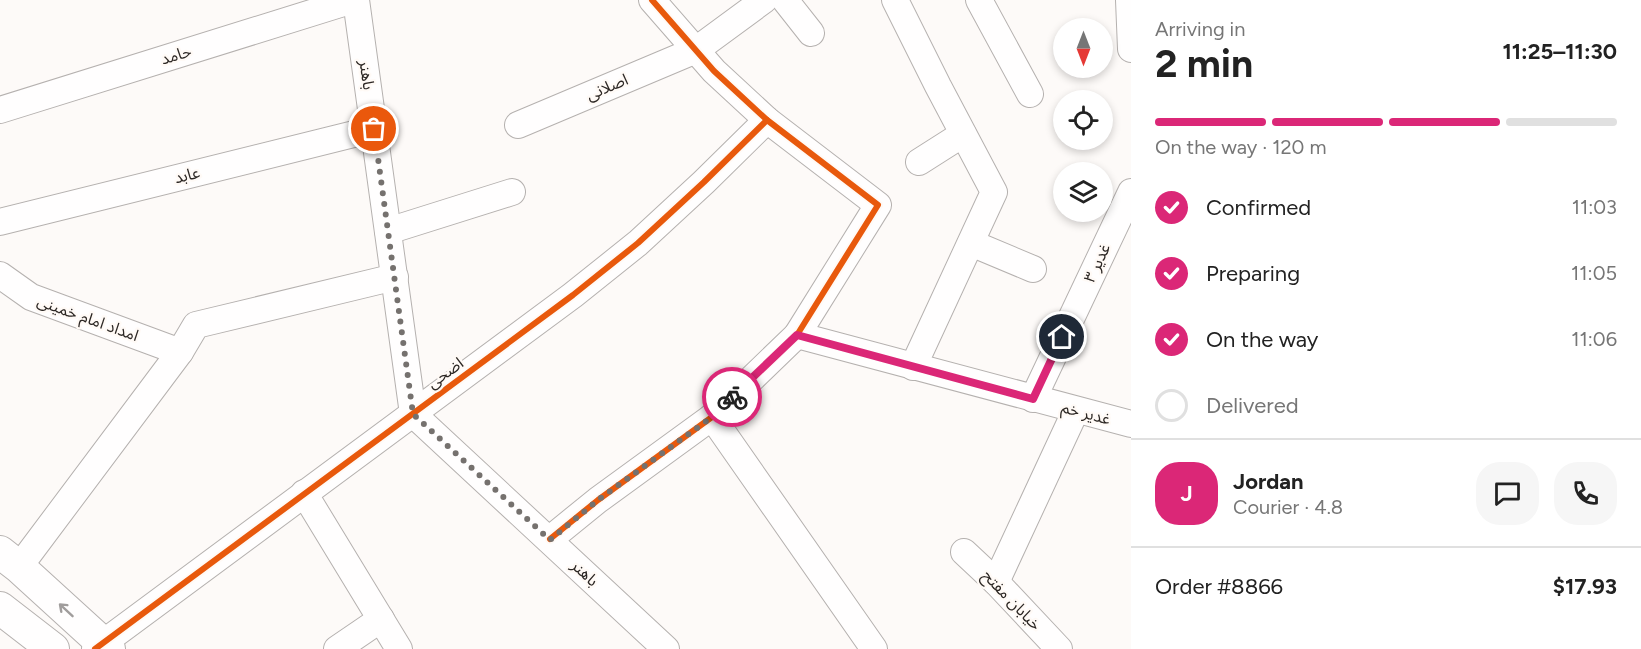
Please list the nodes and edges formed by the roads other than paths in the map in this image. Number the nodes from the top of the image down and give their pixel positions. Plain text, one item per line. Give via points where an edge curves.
1 (354, 0) edge
2 (652, 0) edge
3 (764, 0) edge
4 (785, 0) edge
5 (895, 0) edge
6 (979, 0) edge
7 (1128, 0) edge
8 (811, 33) dead end
9 (1131, 49) edge
10 (696, 50) junction
11 (1030, 94) dead end
12 (0, 110) edge
13 (767, 120) junction
14 (519, 125) dead end
15 (374, 129) junction
16 (963, 134) junction
17 (919, 162) dead end
18 (512, 192) dead end
19 (1131, 192) edge
20 (0, 222) edge
21 (388, 231) junction
22 (971, 243) junction
23 (1033, 269) dead end
24 (0, 275) edge
25 (394, 277) junction
26 (797, 335) junction
27 (180, 352) junction
28 (914, 367) junction
29 (1033, 399) junction
30 (1076, 410) junction
31 (413, 414) junction
32 (712, 417) junction
33 (1131, 424) edge
34 (304, 493) junction
35 (550, 540) junction
36 (964, 552) dead end
37 (10, 560) edge
38 (996, 582) junction
39 (0, 608) edge
40 (381, 619) junction
41 (102, 647) edge
42 (53, 649) edge
43 (337, 649) edge
44 (399, 649) edge
45 (666, 649) edge
46 (874, 649) edge
47 (1059, 649) edge

1 - 12 street, حامد
1 - 15 street, باهنر
2 - 10 street
3 - 10 street, اصلانی
4 - 8 street
5 - 16 street
6 - 11 street
7 - 9 street
10 - 13 street
10 - 14 street, اصلانی
13 - 26 street via 878,205
13 - 31 street, اضحی via 638,243
15 - 20 street, عابد
15 - 21 street, باهنر
16 - 17 street
16 - 22 street via 994,192
18 - 21 street
19 - 29 street, غدیر ۳
21 - 25 street, باهنر
22 - 23 street
22 - 28 street
24 - 27 street, امداد امام خمینی via 31,297
25 - 27 street via 196,325
25 - 31 street, باهنر
26 - 28 street, غدیر خم
26 - 32 street
27 - 37 street
28 - 29 street, غدیر خم
29 - 30 street, غدیر خم
30 - 33 street, غدیر خم
30 - 38 street
31 - 34 street, اضحی
31 - 35 street, باهنر
32 - 35 street
32 - 46 street
34 - 40 street
34 - 41 street, اضحی
35 - 45 street, باهنر
36 - 38 street, خیابان مفتح
41 -> 37 main road
38 - 47 street, خیابان مفتح
39 - 42 main road
40 - 43 street
40 - 44 street

